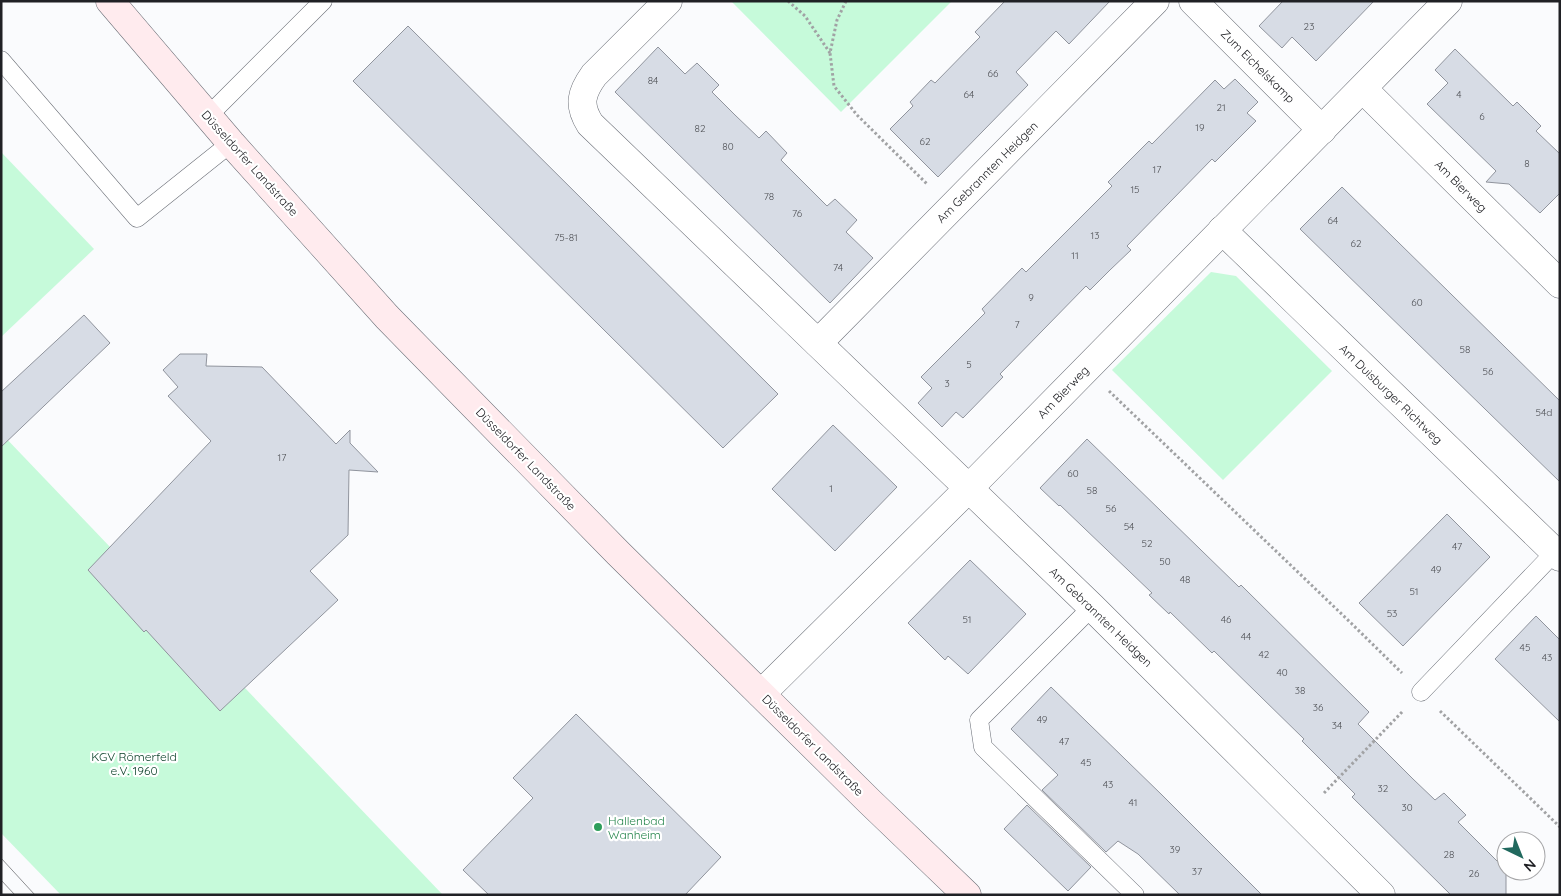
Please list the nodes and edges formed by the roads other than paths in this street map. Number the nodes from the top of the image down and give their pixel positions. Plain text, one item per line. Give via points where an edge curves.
1 (110, 1) edge
2 (323, 1) edge
3 (668, 1) edge
4 (1155, 1) edge
5 (1193, 1) edge
6 (1448, 1) edge
7 (1, 60) edge
8 (1363, 89) junction
9 (208, 116) junction
10 (1322, 130) junction
11 (231, 143) junction
12 (1222, 230) junction
13 (1560, 284) edge
14 (818, 343) junction
15 (968, 489) junction
16 (1557, 555) edge
17 (1092, 607) junction
18 (1421, 692) road end
19 (761, 694) junction
20 (966, 895) edge
21 (1135, 895) edge
22 (1382, 895) edge

1 - 9 main road, Düsseldorfer Landstraße
2 - 9 lane
3 - 14 street, Am Gebrannten Heidgen via 586,86 582,100 585,116
4 - 14 street, Am Gebrannten Heidgen
5 - 10 street, Zum Eichelskamp
6 - 8 street, Am Bierweg
7 - 11 lane via 137,218
8 - 10 street, Am Bierweg
8 - 13 street, Am Bierweg
9 - 11 main road, Düsseldorfer Landstraße
10 - 12 street, Am Bierweg
11 - 19 main road, Düsseldorfer Landstraße via 387,317
12 - 15 street, Am Bierweg
12 - 16 street, Am Duisburger Richtweg
14 - 15 street, Am Gebrannten Heidgen
15 - 17 street, Am Gebrannten Heidgen
15 - 19 street, Am Bierweg
16 - 18 lane
17 - 21 lane via 979,720 984,747
17 - 22 street, Am Gebrannten Heidgen
19 - 20 main road, Düsseldorfer Landstraße

